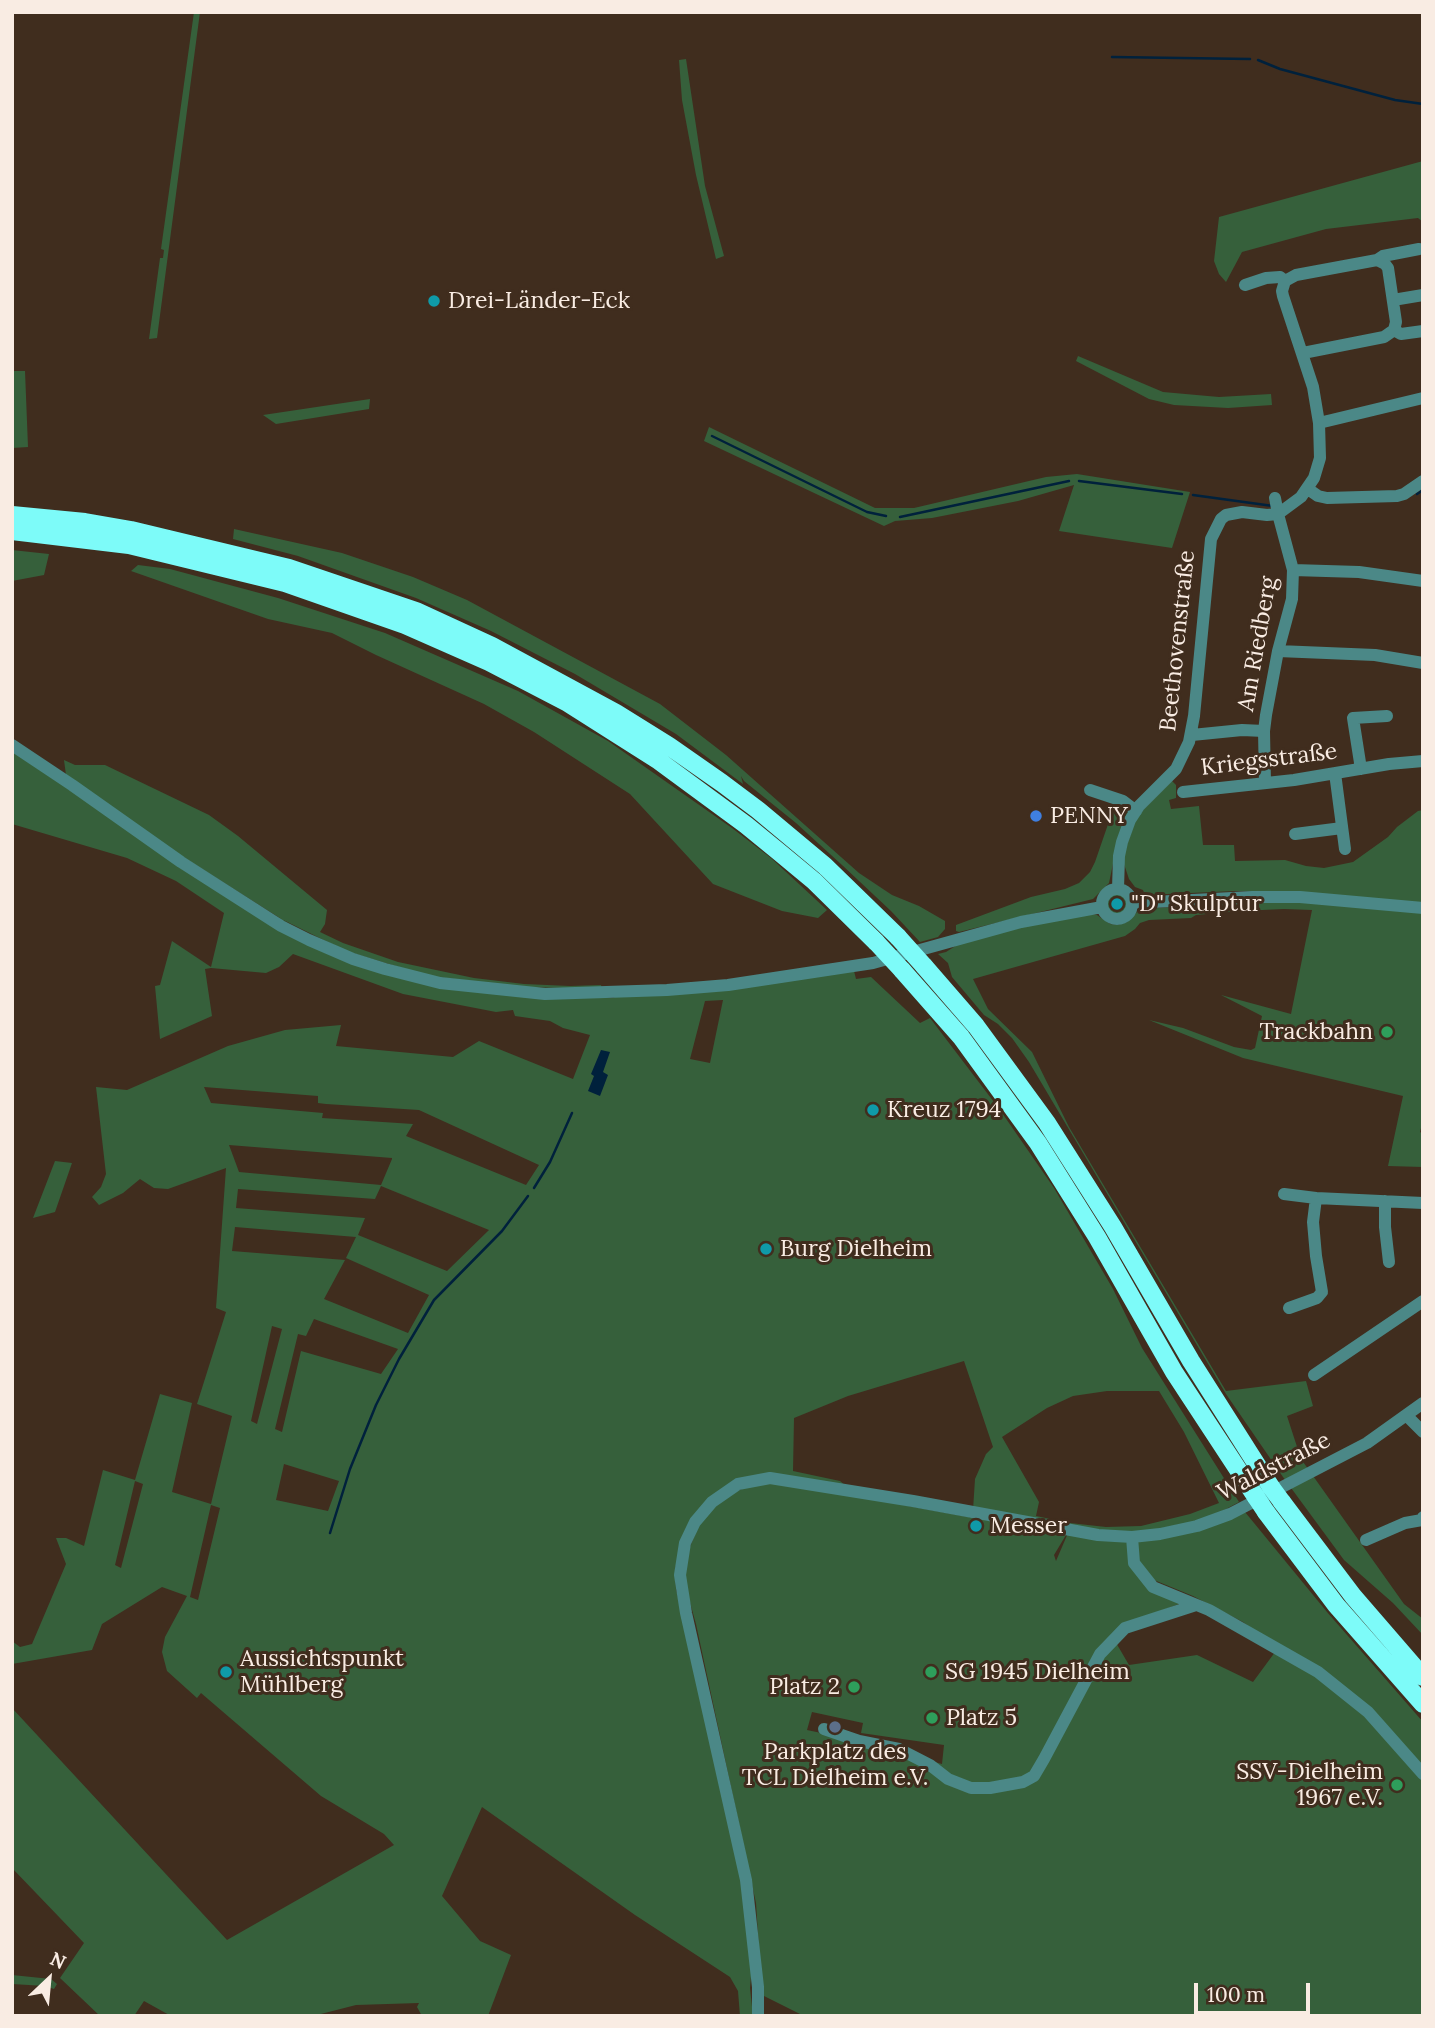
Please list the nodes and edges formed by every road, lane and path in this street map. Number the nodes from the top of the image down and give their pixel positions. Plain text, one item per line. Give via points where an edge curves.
1 (1419, 249) dead end
2 (1377, 260) junction
3 (1285, 281) junction
4 (1245, 285) dead end
5 (1423, 295) edge
6 (1393, 300) junction
7 (1394, 330) junction
8 (1423, 331) edge
9 (1303, 352) junction
10 (1423, 398) edge
11 (1319, 422) junction
12 (1423, 481) edge
13 (1308, 489) junction
14 (1275, 498) dead end
15 (1279, 514) junction
16 (12, 515) edge
17 (12, 531) edge
18 (1293, 570) junction
19 (1423, 581) edge
20 (1278, 651) junction
21 (1423, 663) edge
22 (1387, 716) dead end
23 (1264, 731) junction
24 (1192, 735) junction
25 (12, 745) edge
26 (1423, 761) edge
27 (1361, 769) junction
28 (1335, 773) junction
29 (1265, 783) junction
30 (1090, 790) dead end
31 (1183, 792) dead end
32 (1136, 811) junction
33 (1342, 828) junction
34 (1295, 834) dead end
35 (1345, 849) dead end
36 (1118, 889) junction
37 (1132, 903) junction
38 (1102, 908) junction
39 (1423, 908) edge
40 (1284, 1194) dead end
41 (1316, 1198) junction
42 (1385, 1201) junction
43 (1423, 1203) edge
44 (1389, 1262) dead end
45 (1423, 1301) edge
46 (1289, 1308) dead end
47 (1314, 1375) dead end
48 (1423, 1403) edge
49 (1407, 1416) junction
50 (1423, 1432) edge
51 (1269, 1499) junction
52 (1423, 1517) edge
53 (1132, 1537) junction
54 (1366, 1540) dead end
55 (1196, 1605) junction
56 (1423, 1677) edge
57 (1423, 1704) edge
58 (824, 1729) dead end
59 (1423, 1774) edge
60 (758, 2016) edge

1 - 2 street
2 - 3 street
2 - 6 street via 1388,268
3 - 4 street via 1266,278
3 - 9 street via 1283,296
5 - 6 street
6 - 7 street
7 - 8 street via 1401,334
7 - 9 street via 1384,337
9 - 11 street
10 - 11 street
11 - 13 street via 1318,467
12 - 13 street via 1398,496 1327,498
13 - 15 street
14 - 15 street, Am Riedberg
15 - 18 street, Am Riedberg
15 - 24 street, Beethovenstraße via 1233,513 1216,526 1209,552
16 - 51 highway, bridge via 131,530 289,568 416,611 616,713 758,810 825,866 898,937 976,1026 1047,1123 1113,1227
17 - 51 highway, bridge via 129,545 285,583 405,625 566,702 738,818 814,881 961,1037 1038,1143 1174,1372
18 - 19 street via 1359,572
18 - 20 street, Am Riedberg via 1292,599
20 - 21 street via 1384,656
20 - 23 street, Am Riedberg
22 - 27 street, Kriegsstraße via 1353,718
23 - 24 street
23 - 29 street, Am Riedberg
24 - 32 street, Beethovenstraße via 1176,769
25 - 38 street via 281,926 353,959 440,983 545,994 728,985 873,963 1021,922
26 - 27 street, Kriegsstraße
27 - 28 street, Kriegsstraße
28 - 29 street, Kriegsstraße
28 - 33 street
29 - 31 street, Kriegsstraße
30 - 32 street via 1123,801
32 - 36 street, Beethovenstraße via 1122,842
33 - 34 street
33 - 35 street
36 - 37 street via 1126,892
36 - 38 street via 1105,894
37 - 38 street via 1130,913 1116,920
37 - 39 street via 1300,897
40 - 41 street
41 - 42 street
41 - 46 street via 1313,1222 1322,1292
42 - 43 street
42 - 44 street
45 - 47 street
48 - 49 street, Waldstraße
49 - 50 street
49 - 53 street, Waldstraße via 1367,1443 1230,1514 1177,1531
51 - 56 highway
51 - 57 highway via 1336,1605
52 - 54 street
53 - 55 street via 1134,1563 1153,1587
53 - 60 street, Waldstraße via 1065,1530 770,1478 738,1484 702,1513 685,1543 680,1575 746,1880
55 - 58 street via 1125,1628 1100,1654 1034,1776 1023,1782 971,1788 899,1749
55 - 59 street via 1318,1672 1368,1712

